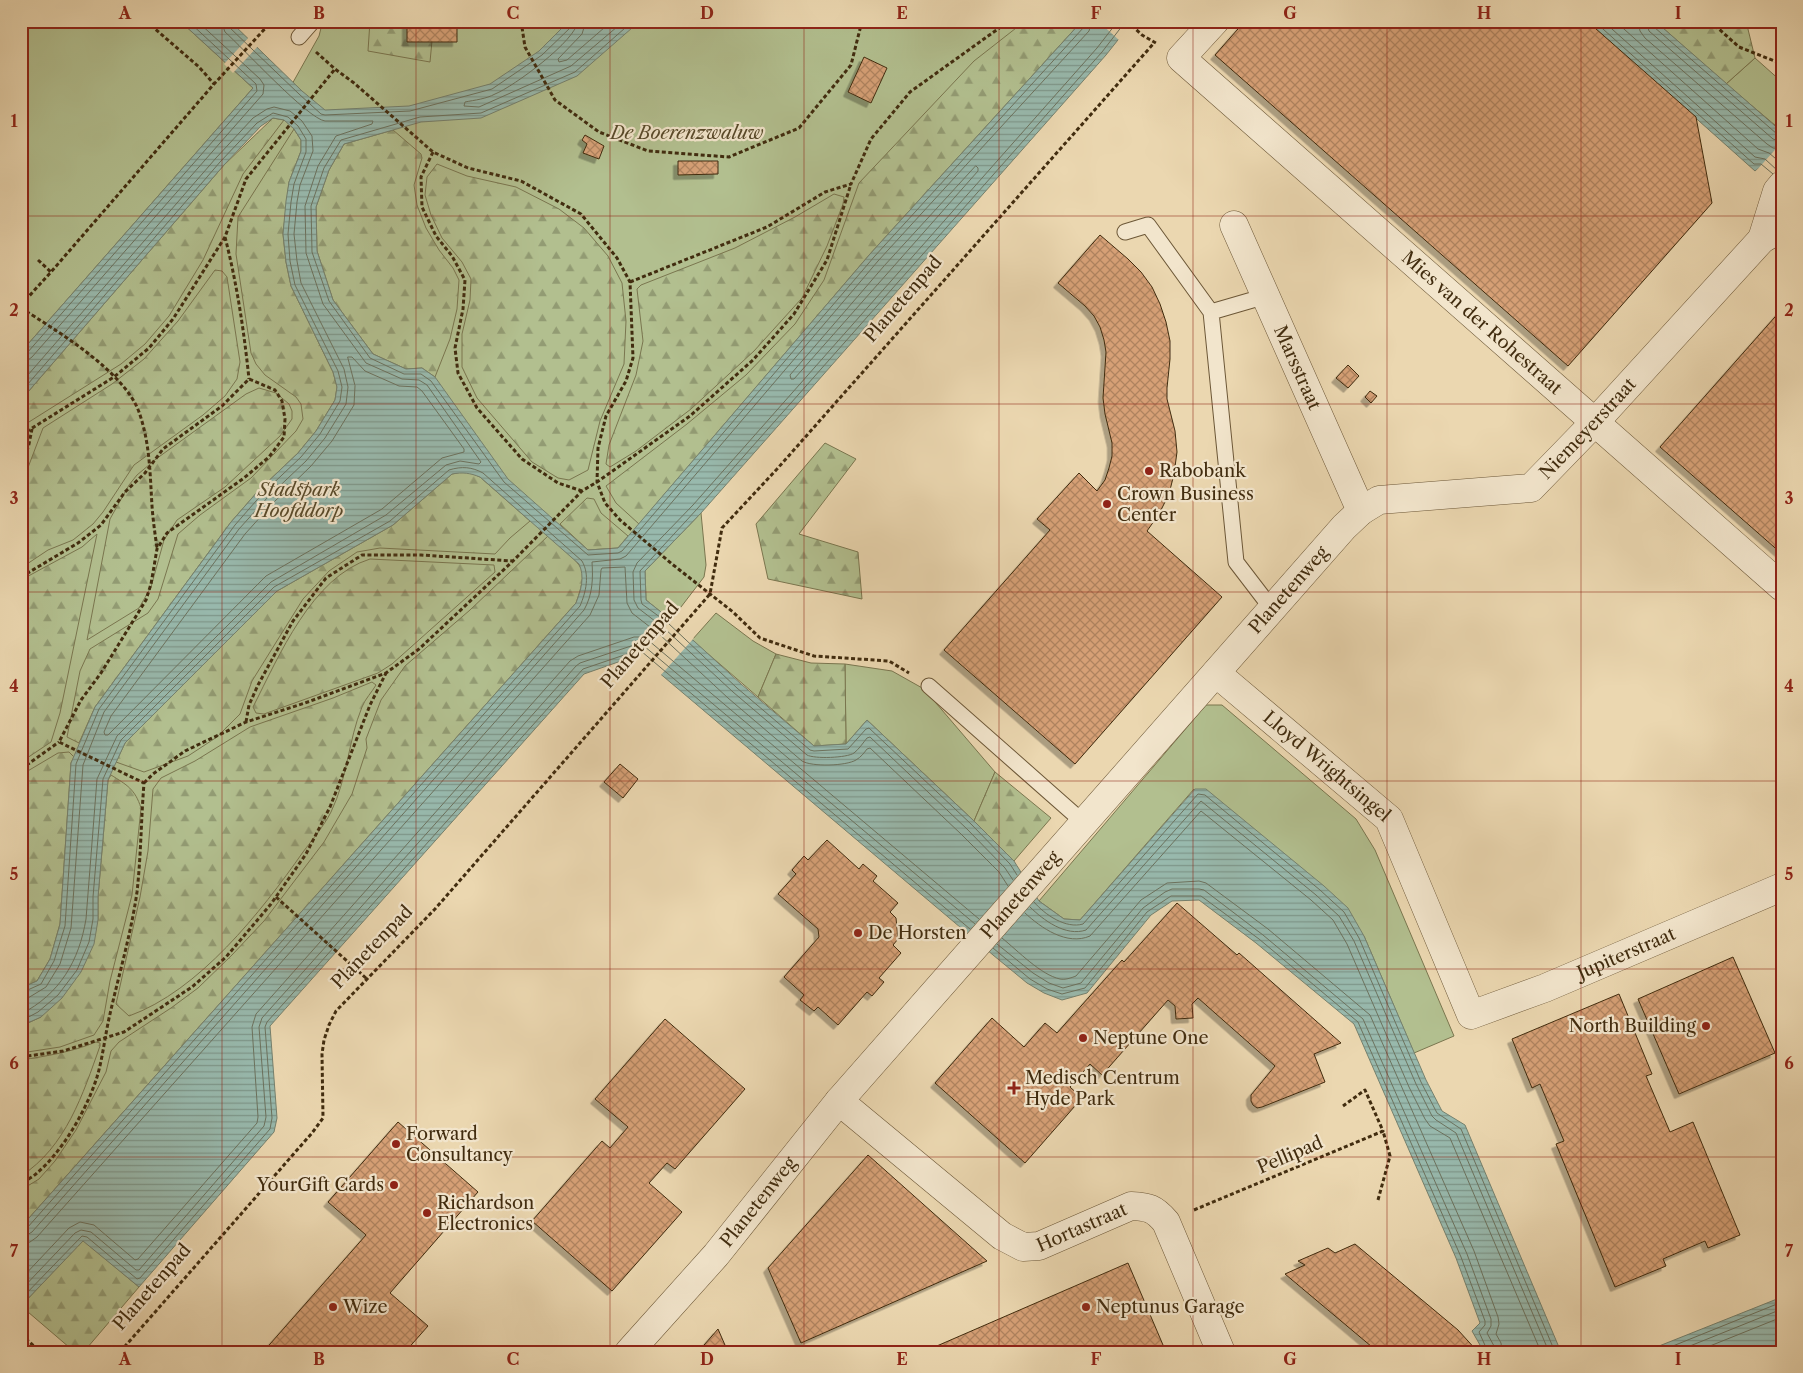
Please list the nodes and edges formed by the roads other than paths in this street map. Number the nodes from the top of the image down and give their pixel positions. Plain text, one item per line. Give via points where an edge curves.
1 (314, 21) edge
2 (1214, 21) edge
3 (299, 37) road end
4 (1779, 188) edge
5 (1234, 224) dead end
6 (1125, 232) dead end
7 (1772, 234) edge
8 (1266, 296) junction
9 (1211, 312) junction
10 (1596, 422) junction
11 (1360, 511) junction
12 (1782, 587) edge
13 (1272, 609) junction
14 (1216, 673) junction
15 (929, 686) road end
16 (1083, 822) junction
17 (1782, 888) edge
18 (1471, 1015) joint
19 (840, 1101) junction
20 (629, 1352) edge
21 (1221, 1352) edge

1 - 3 lane
2 - 10 street, Mies van der Rohestraat via 1181,58
4 - 7 street, Niemeyerstraat
5 - 8 street, Marsstraat
6 - 9 lane via 1148,224
7 - 10 street, Niemeyerstraat
8 - 9 lane
8 - 11 street, Marsstraat
9 - 13 lane via 1236,562
10 - 11 street, Niemeyerstraat via 1531,488 1378,500
10 - 12 street, Mies van der Rohestraat
11 - 13 street, Planetenweg
13 - 14 street, Planetenweg
14 - 16 street, Planetenweg
14 - 18 street, Lloyd Wrightsingel via 1389,819
15 - 16 lane
16 - 19 street, Planetenweg
17 - 18 street, Jupiterstraat via 1545,988
19 - 20 street, Planetenweg via 716,1255
19 - 21 street, Hortastraat via 1002,1236 1024,1247 1039,1246 1131,1206 1155,1210 1166,1222

